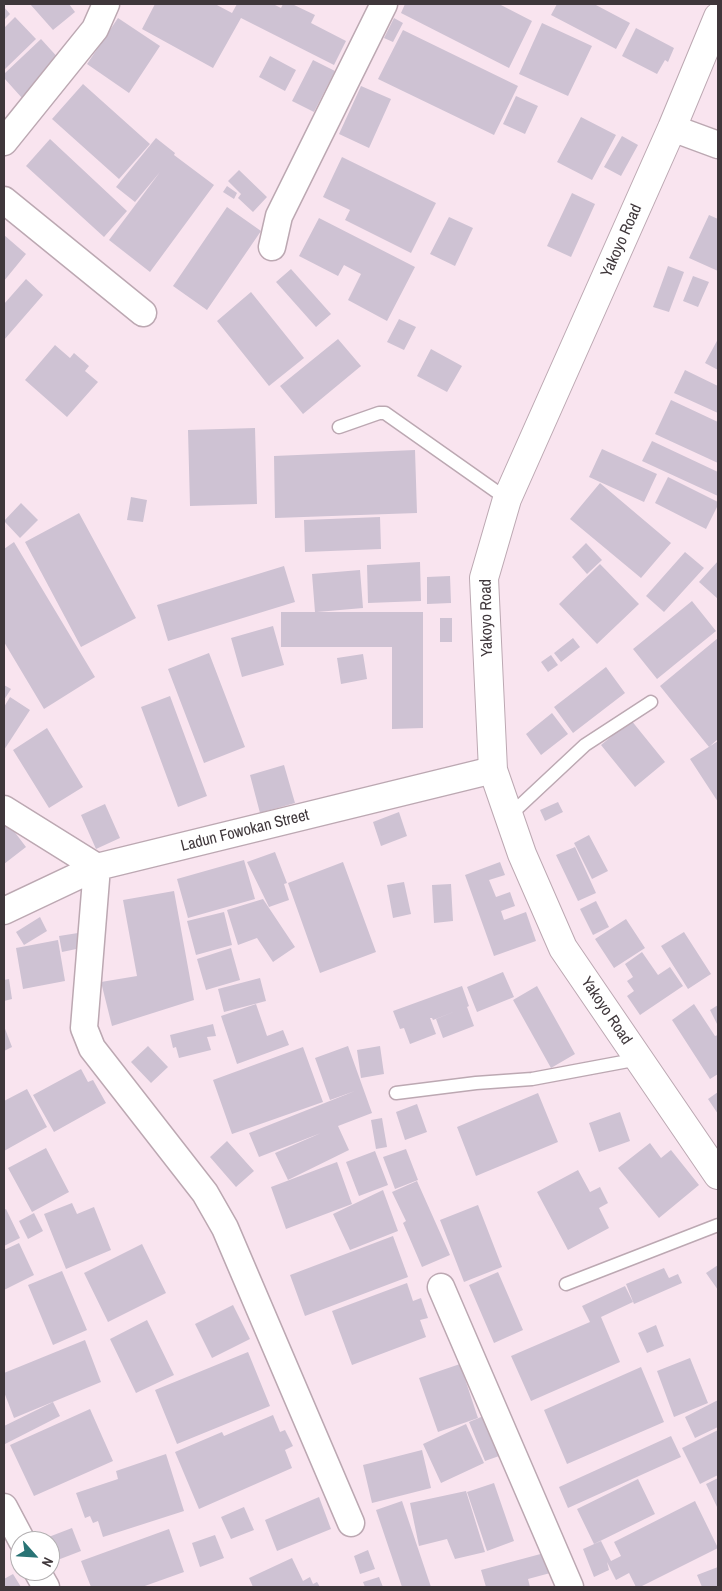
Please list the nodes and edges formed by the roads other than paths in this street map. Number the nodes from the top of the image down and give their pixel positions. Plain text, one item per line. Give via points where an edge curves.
1 (106, 4) edge
2 (384, 4) edge
3 (718, 17) edge
4 (672, 128) junction
5 (4, 142) edge
6 (718, 145) edge
7 (4, 200) edge
8 (272, 247) dead end
9 (142, 313) dead end
10 (339, 427) dead end
11 (507, 499) junction
12 (651, 702) dead end
13 (493, 770) junction
14 (4, 809) edge
15 (509, 816) junction
16 (96, 867) junction
17 (4, 911) edge
18 (639, 1059) junction
19 (396, 1093) dead end
20 (718, 1176) edge
21 (718, 1225) edge
22 (566, 1284) dead end
23 (441, 1287) dead end
24 (4, 1507) edge
25 (351, 1523) dead end
26 (17, 1531) edge
27 (570, 1587) edge

1 - 5 street via 95,29
2 - 8 street via 279,216
3 - 4 main road, Yakoyo Road
4 - 6 street
4 - 11 main road, Yakoyo Road
7 - 9 street
10 - 11 lane via 386,413
11 - 13 main road, Yakoyo Road via 484,578
12 - 15 lane via 584,745
13 - 15 main road, Yakoyo Road
13 - 16 street, Ladun Fowokan Street
14 - 16 street
15 - 18 main road, Yakoyo Road via 563,948
16 - 17 street, Ladun Fowokan Street
16 - 25 street via 84,1028 92,1048 205,1193 225,1228
18 - 19 lane via 532,1080
18 - 20 main road, Yakoyo Road
21 - 22 lane
23 - 27 street
24 - 26 street

